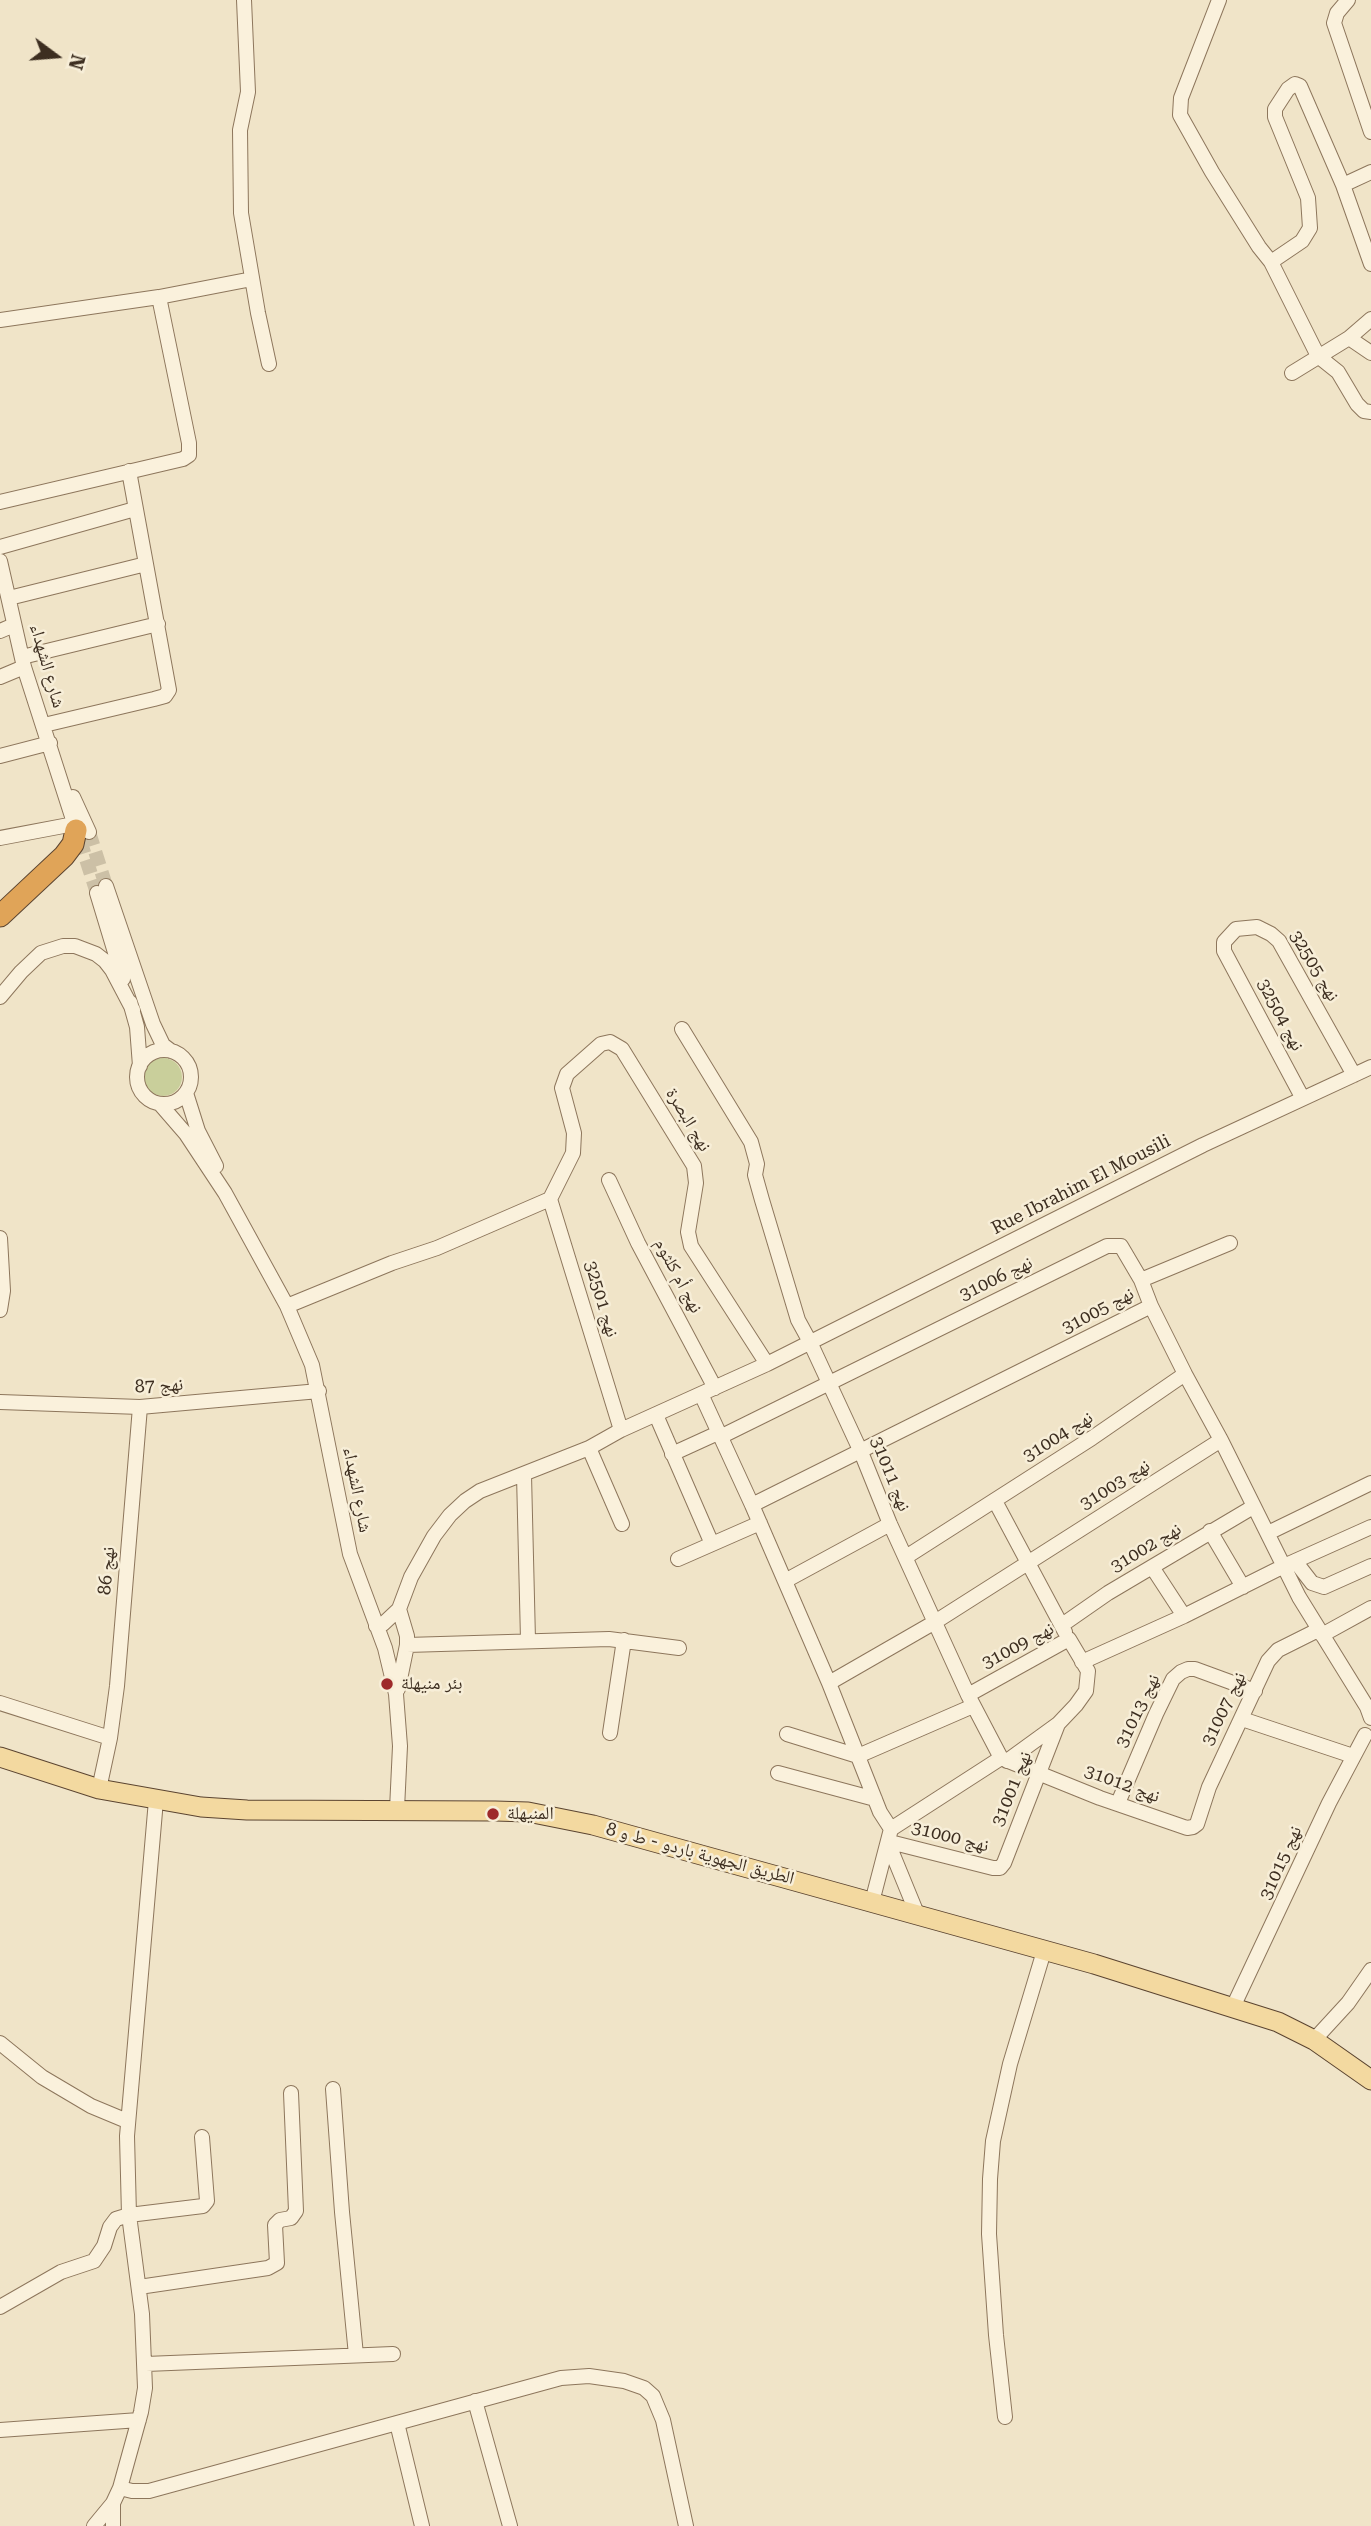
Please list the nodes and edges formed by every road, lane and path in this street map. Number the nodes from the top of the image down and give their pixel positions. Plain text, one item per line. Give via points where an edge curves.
1 (244, 0) edge
2 (1219, 0) edge
3 (1348, 0) edge
4 (1371, 132) edge
5 (1371, 172) edge
6 (1343, 185) junction
7 (1271, 262) junction
8 (1371, 264) edge
9 (252, 279) junction
10 (159, 296) junction
11 (1371, 319) edge
12 (0, 320) edge
13 (1349, 338) junction
14 (1371, 353) edge
15 (1318, 356) junction
16 (269, 364) dead end
17 (1292, 373) dead end
18 (1371, 412) edge
19 (129, 471) junction
20 (0, 502) edge
21 (135, 509) junction
22 (0, 547) edge
23 (0, 561) edge
24 (146, 564) junction
25 (9, 598) junction
26 (158, 624) junction
27 (14, 625) junction
28 (0, 631) edge
29 (23, 662) junction
30 (0, 677) edge
31 (44, 725) junction
32 (50, 743) junction
33 (0, 757) edge
34 (80, 831) junction
35 (0, 838) edge
36 (0, 916) edge
37 (1224, 951) joint
38 (0, 997) edge
39 (133, 1010) junction
40 (682, 1029) dead end
41 (170, 1051) junction
42 (140, 1066) junction
43 (1371, 1067) edge
44 (1354, 1075) junction
45 (186, 1093) junction
46 (1303, 1097) junction
47 (160, 1104) junction
48 (609, 1180) dead end
49 (225, 1193) junction
50 (550, 1199) junction
51 (0, 1238) edge
52 (1230, 1243) dead end
53 (1141, 1280) junction
54 (287, 1306) junction
55 (1151, 1306) junction
56 (0, 1310) edge
57 (810, 1342) junction
58 (767, 1364) junction
59 (1185, 1374) junction
60 (830, 1384) junction
61 (715, 1388) junction
62 (319, 1391) junction
63 (701, 1394) junction
64 (0, 1402) edge
65 (141, 1407) junction
66 (656, 1415) junction
67 (621, 1430) junction
68 (719, 1435) junction
69 (1221, 1440) junction
70 (589, 1448) junction
71 (861, 1452) junction
72 (672, 1454) junction
73 (524, 1475) junction
74 (1371, 1483) edge
75 (995, 1501) junction
76 (752, 1505) junction
77 (1253, 1507) junction
78 (760, 1523) junction
79 (622, 1524) dead end
80 (890, 1524) junction
81 (1371, 1527) edge
82 (1210, 1531) junction
83 (1268, 1533) junction
84 (712, 1544) junction
85 (906, 1557) junction
86 (678, 1559) dead end
87 (1029, 1561) junction
88 (1290, 1563) junction
89 (1152, 1566) junction
90 (1371, 1566) edge
91 (785, 1581) junction
92 (1243, 1587) junction
93 (1371, 1608) edge
94 (399, 1609) junction
95 (1184, 1616) junction
96 (935, 1622) junction
97 (1062, 1625) junction
98 (376, 1626) junction
99 (1320, 1633) junction
100 (1069, 1639) junction
101 (528, 1640) junction
102 (624, 1640) junction
103 (407, 1645) junction
104 (680, 1648) dead end
105 (1082, 1662) junction
106 (829, 1683) junction
107 (1255, 1691) junction
108 (396, 1694) junction
109 (970, 1700) junction
110 (0, 1703) edge
111 (1370, 1710) edge
112 (1242, 1719) junction
113 (1058, 1724) junction
114 (610, 1733) dead end
115 (787, 1734) dead end
116 (1365, 1735) dead end
117 (110, 1738) junction
118 (858, 1756) junction
119 (1353, 1756) junction
120 (0, 1757) edge
121 (1004, 1759) junction
122 (778, 1773) dead end
123 (1039, 1774) junction
124 (99, 1789) junction
125 (875, 1799) junction
126 (156, 1800) junction
127 (1118, 1803) junction
128 (397, 1809) junction
129 (1193, 1827) joint
130 (890, 1834) junction
131 (1000, 1868) joint
132 (872, 1902) junction
133 (918, 1916) junction
134 (1044, 1951) junction
135 (1371, 1970) edge
136 (1233, 2007) junction
137 (1314, 2040) junction
138 (0, 2043) edge
139 (1371, 2080) edge
140 (332, 2090) dead end
141 (291, 2093) dead end
142 (127, 2121) junction
143 (202, 2137) dead end
144 (129, 2215) junction
145 (139, 2287) junction
146 (0, 2307) edge
147 (393, 2354) dead end
148 (356, 2355) junction
149 (146, 2364) junction
150 (475, 2402) junction
151 (1005, 2417) dead end
152 (139, 2420) junction
153 (397, 2423) junction
154 (0, 2430) edge
155 (121, 2488) junction
156 (113, 2503) junction
157 (94, 2526) edge
158 (113, 2526) edge
159 (422, 2526) edge
160 (510, 2526) edge
161 (686, 2526) edge

1 - 9 street via 248,92 240,131 241,213
2 - 7 street via 1181,98 1181,115
3 - 4 street via 1334,23
5 - 6 street
6 - 7 street via 1300,86 1295,84 1275,109 1275,117 1308,198 1310,228 1301,241
6 - 8 street
7 - 15 street
9 - 10 street
9 - 16 street
10 - 12 street
10 - 19 street via 188,455 183,460
11 - 13 street
13 - 14 street
13 - 15 street
15 - 17 street
15 - 18 street via 1338,372 1357,404
19 - 20 street
19 - 21 street
21 - 22 street
21 - 24 street
23 - 25 street, شارع الشهداء
24 - 25 street
24 - 26 street
25 - 27 street, شارع الشهداء
26 - 29 street
26 - 31 street via 169,690 165,696
27 - 28 street
27 - 29 street, شارع الشهداء
29 - 30 street
29 - 31 street, شارع الشهداء
31 - 32 street, شارع الشهداء
32 - 33 street
32 - 34 street, شارع الشهداء
34 - 35 street
34 - 36 highway via 69,851
37 - 44 street, نهج 32505 via 1224,942 1236,929 1257,927 1271,934
37 - 46 street, نهج 32504
38 - 39 street via 41,953 75,946 105,961
39 - 41 street via 102,889 153,1024
39 - 42 street
40 - 57 street, نهج 31011 via 751,1142 755,1175 787,1290
41 - 42 street via 153,1053
41 - 45 street via 190,1068
42 - 47 street via 141,1090
43 - 44 street, Rue Ibrahim El Mousili
44 - 46 street, Rue Ibrahim El Mousili
45 - 47 street via 174,1102
45 - 49 street via 198,1131 225,1183
46 - 57 street, Rue Ibrahim El Mousili
47 - 49 street
48 - 61 street, نهج أم كلثوم
49 - 54 street, شارع الشهداء
50 - 54 street
50 - 58 street, نهج البصرة via 573,1153 574,1133 562,1088 567,1074 601,1044 610,1042 622,1049 694,1166 696,1183 688,1231 691,1246
50 - 67 street, نهج 32501
51 - 56 street via 4,1291
52 - 53 street
53 - 55 street, نهج 31006
53 - 60 street, نهج 31006 via 1124,1248 1107,1246
54 - 62 street, شارع الشهداء
55 - 59 street, نهج 31005
55 - 71 street, نهج 31005
57 - 58 street, Rue Ibrahim El Mousili
57 - 60 street, نهج 31011
58 - 61 street, Rue Ibrahim El Mousili
59 - 69 street, نهج 31005
59 - 75 street, نهج 31004
60 - 68 street
60 - 71 street, نهج 31011
61 - 63 street, Rue Ibrahim El Mousili
62 - 65 street, نهج 87
62 - 98 street, شارع الشهداء via 350,1554
63 - 66 street, Rue Ibrahim El Mousili
63 - 68 street
64 - 65 street, نهج 87
65 - 117 street, نهج 86
66 - 67 street, Rue Ibrahim El Mousili
66 - 72 street
67 - 70 street, Rue Ibrahim El Mousili
68 - 72 street
68 - 76 street
69 - 77 street
69 - 87 street, نهج 31003
70 - 73 street, Rue Ibrahim El Mousili
70 - 79 street
71 - 76 street, نهج 31005
71 - 80 street, نهج 31011
72 - 84 street
73 - 94 street, Rue Ibrahim El Mousili via 480,1491 450,1515 411,1577
73 - 101 street
74 - 83 street
75 - 85 street, نهج 31004
75 - 87 street
76 - 78 street
77 - 82 street, نهج 31002
77 - 83 street
78 - 84 street
78 - 91 street
80 - 85 street, نهج 31011
80 - 91 street
81 - 88 street
82 - 89 street, نهج 31002
82 - 92 street
83 - 88 street
84 - 86 street
85 - 96 street, نهج 31011
87 - 96 street, نهج 31003
87 - 97 street
88 - 90 street via 1311,1583 1324,1587
88 - 92 street
88 - 99 street
89 - 95 street
89 - 97 street, نهج 31002
91 - 106 street
92 - 95 street
93 - 99 street, نهج 31007
94 - 98 street
94 - 103 street
95 - 105 street
96 - 106 street, نهج 31003
96 - 109 street, نهج 31009
97 - 100 street
98 - 108 street, شارع الشهداء
99 - 107 street, نهج 31007 via 1278,1650
99 - 111 street
100 - 105 street, نهج 31009
100 - 109 street, نهج 31009
101 - 102 street
101 - 103 street
102 - 104 street
102 - 114 street
103 - 108 street
105 - 113 street, نهج 31009 via 1088,1671 1086,1690
106 - 118 street
107 - 112 street, نهج 31007
107 - 127 street, نهج 31013 via 1195,1669 1181,1672 1156,1714
108 - 128 street, شارع الشهداء via 400,1746
109 - 118 street
109 - 121 street
110 - 117 street
112 - 119 street
112 - 129 street, نهج 31007
113 - 121 street
113 - 123 street, نهج 31001
115 - 118 street
116 - 119 street, نهج 31015
117 - 124 street, نهج 86
118 - 125 street
119 - 136 street, نهج 31015
120 - 124 main road, الطريق الجهوية باردو - ط و 8
121 - 123 street, نهج 31012
121 - 130 street
122 - 125 street
123 - 127 street, نهج 31012
123 - 131 street, نهج 31001
124 - 126 main road, الطريق الجهوية باردو - ط و 8
125 - 130 street
126 - 128 main road, الطريق الجهوية باردو - ط و 8 via 224,1809
126 - 142 street
127 - 129 street, نهج 31012
128 - 132 main road, الطريق الجهوية باردو - ط و 8 via 559,1817
130 - 131 street, نهج 31000
130 - 132 street
130 - 133 street
132 - 133 main road, الطريق الجهوية باردو - ط و 8
133 - 134 main road, الطريق الجهوية باردو - ط و 8
134 - 136 main road, الطريق الجهوية باردو - ط و 8
134 - 151 street via 1010,2064 993,2141 989,2234
135 - 137 street
136 - 137 main road, الطريق الجهوية باردو - ط و 8
137 - 139 main road, الطريق الجهوية باردو - ط و 8
138 - 142 street via 42,2077 90,2106
140 - 148 street
141 - 145 street via 296,2211 292,2218 275,2225 277,2263
142 - 144 street
143 - 144 street via 205,2204
144 - 145 street
144 - 146 street via 112,2222 94,2261 61,2272
145 - 149 street
147 - 148 street
148 - 149 street
149 - 152 street
150 - 153 street
150 - 160 street
150 - 161 street via 561,2378 608,2378 644,2388 653,2396 663,2420
152 - 154 street
152 - 155 street
153 - 155 street via 149,2491
153 - 159 street
155 - 156 street
156 - 157 street
156 - 158 street

